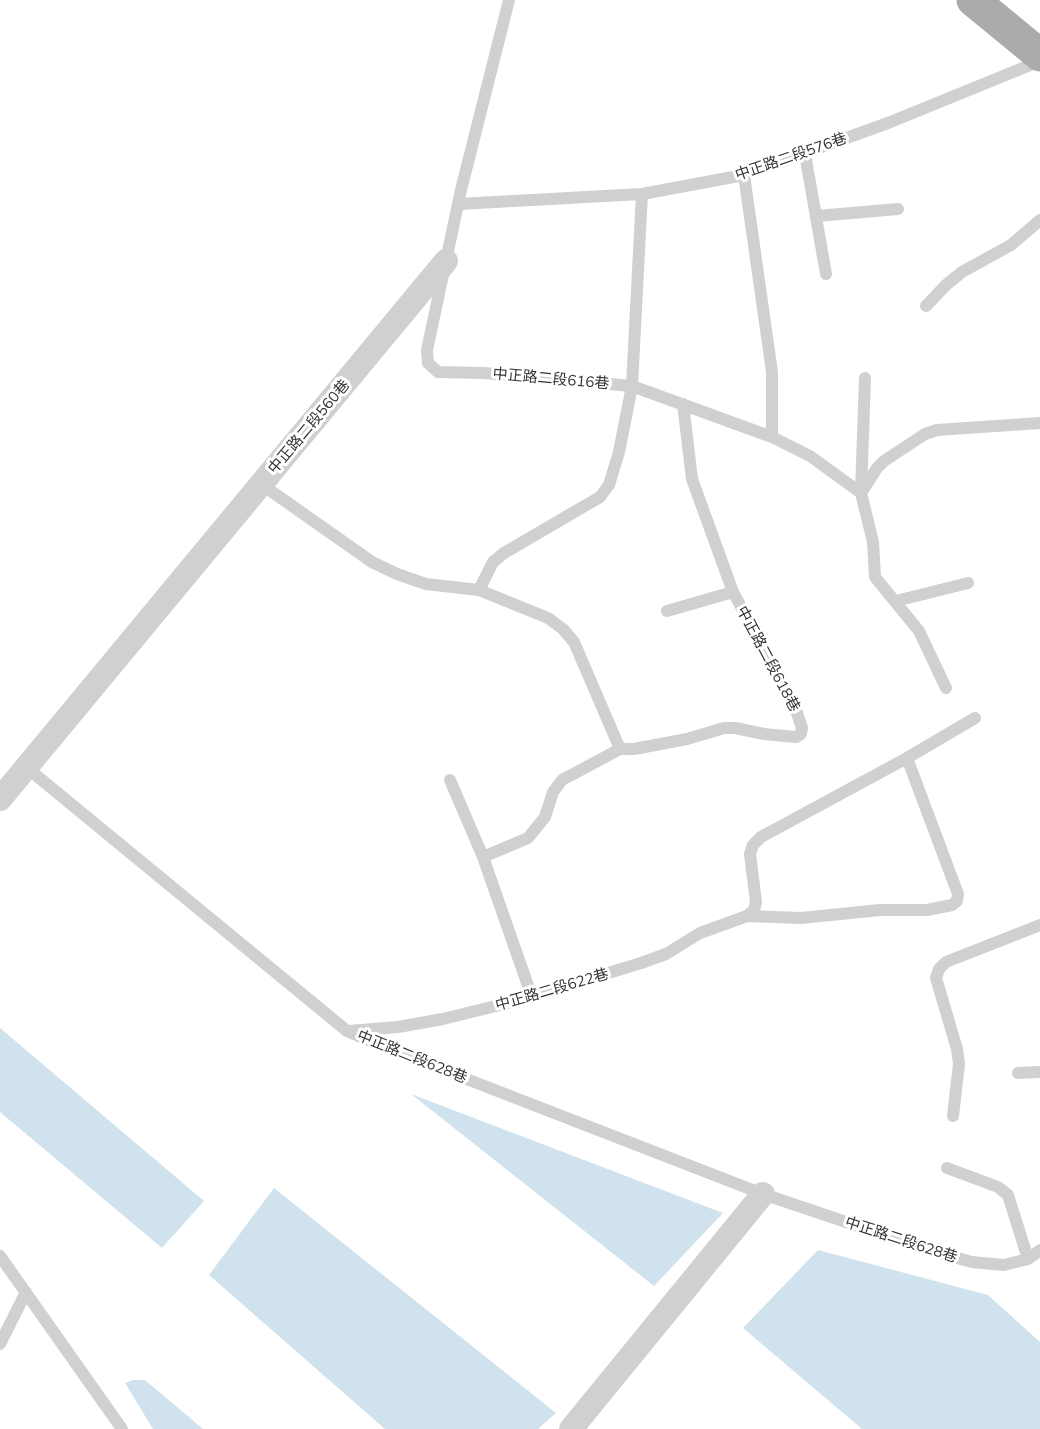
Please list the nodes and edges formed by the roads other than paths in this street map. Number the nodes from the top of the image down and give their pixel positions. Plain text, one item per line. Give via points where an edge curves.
1 (509, 0) edge
2 (972, 0) edge
3 (1040, 55) edge
4 (1040, 61) edge
5 (805, 154) junction
6 (744, 175) junction
7 (642, 194) junction
8 (458, 204) junction
9 (898, 209) dead end
10 (817, 216) junction
11 (1040, 220) edge
12 (446, 261) junction
13 (826, 274) dead end
14 (926, 306) dead end
15 (865, 378) dead end
16 (632, 386) junction
17 (683, 404) junction
18 (1040, 423) edge
19 (772, 437) junction
20 (261, 484) junction
21 (861, 493) junction
22 (968, 583) dead end
23 (479, 590) junction
24 (733, 592) junction
25 (896, 601) junction
26 (667, 611) dead end
27 (946, 688) dead end
28 (975, 718) dead end
29 (620, 749) junction
30 (907, 758) junction
31 (26, 767) junction
32 (450, 780) dead end
33 (0, 799) edge
34 (483, 857) junction
35 (747, 916) junction
36 (1040, 925) edge
37 (532, 997) junction
38 (347, 1031) junction
39 (1040, 1072) edge
40 (1018, 1073) dead end
41 (953, 1116) dead end
42 (947, 1168) dead end
43 (763, 1194) junction
44 (1040, 1250) edge
45 (0, 1256) edge
46 (1028, 1259) junction
47 (26, 1292) junction
48 (0, 1344) edge
49 (122, 1429) edge
50 (571, 1429) edge

1 - 8 lane, 中正路二段560巷
2 - 3 main road
4 - 5 lane, 中正路二段576巷
5 - 6 lane, 中正路二段576巷
5 - 10 lane
6 - 7 lane, 中正路二段576巷
6 - 19 lane via 772,372
7 - 8 lane, 中正路二段576巷
7 - 16 lane
8 - 12 lane, 中正路二段560巷
9 - 10 lane
10 - 13 lane
11 - 14 lane via 1011,245 962,272
12 - 16 lane, 中正路二段616巷 via 427,350 428,363 438,372
12 - 20 street, 中正路二段560巷
15 - 21 lane
16 - 17 lane, 中正路二段616巷
16 - 23 lane via 619,452 605,490 498,558 486,572
17 - 19 lane, 中正路二段616巷
17 - 24 lane, 中正路二段618巷 via 692,479
18 - 21 lane via 926,434 884,461
19 - 21 lane, 中正路二段616巷 via 810,456
20 - 23 lane via 372,562 426,584
20 - 31 street, 中正路二段560巷
21 - 25 lane via 873,542 875,577
22 - 25 lane
23 - 29 lane via 548,618 563,629 574,642
24 - 26 lane
24 - 29 lane, 中正路二段618巷 via 794,704 801,734 796,737 724,728 687,739
25 - 27 lane via 919,631
28 - 30 lane
29 - 34 lane, 中正路二段618巷 via 562,780 553,792 545,818 528,838
30 - 35 lane via 753,844 750,854 756,902
30 - 35 lane, 中正路二段622巷 via 958,894 957,901 927,910 801,918
31 - 33 street, 中正路二段560巷
31 - 38 lane, 中正路二段628巷
32 - 34 lane
34 - 37 lane
35 - 37 lane, 中正路二段622巷 via 700,933 666,954
36 - 41 lane via 946,962 939,969 936,978 958,1057
37 - 38 lane, 中正路二段622巷 via 432,1022
38 - 43 lane, 中正路二段628巷
39 - 40 lane
42 - 46 lane via 998,1187 1008,1195
43 - 46 lane, 中正路二段628巷 via 972,1262 1004,1265
43 - 50 street
44 - 46 lane, 中正路二段628巷
45 - 47 lane
47 - 48 lane
47 - 49 lane

